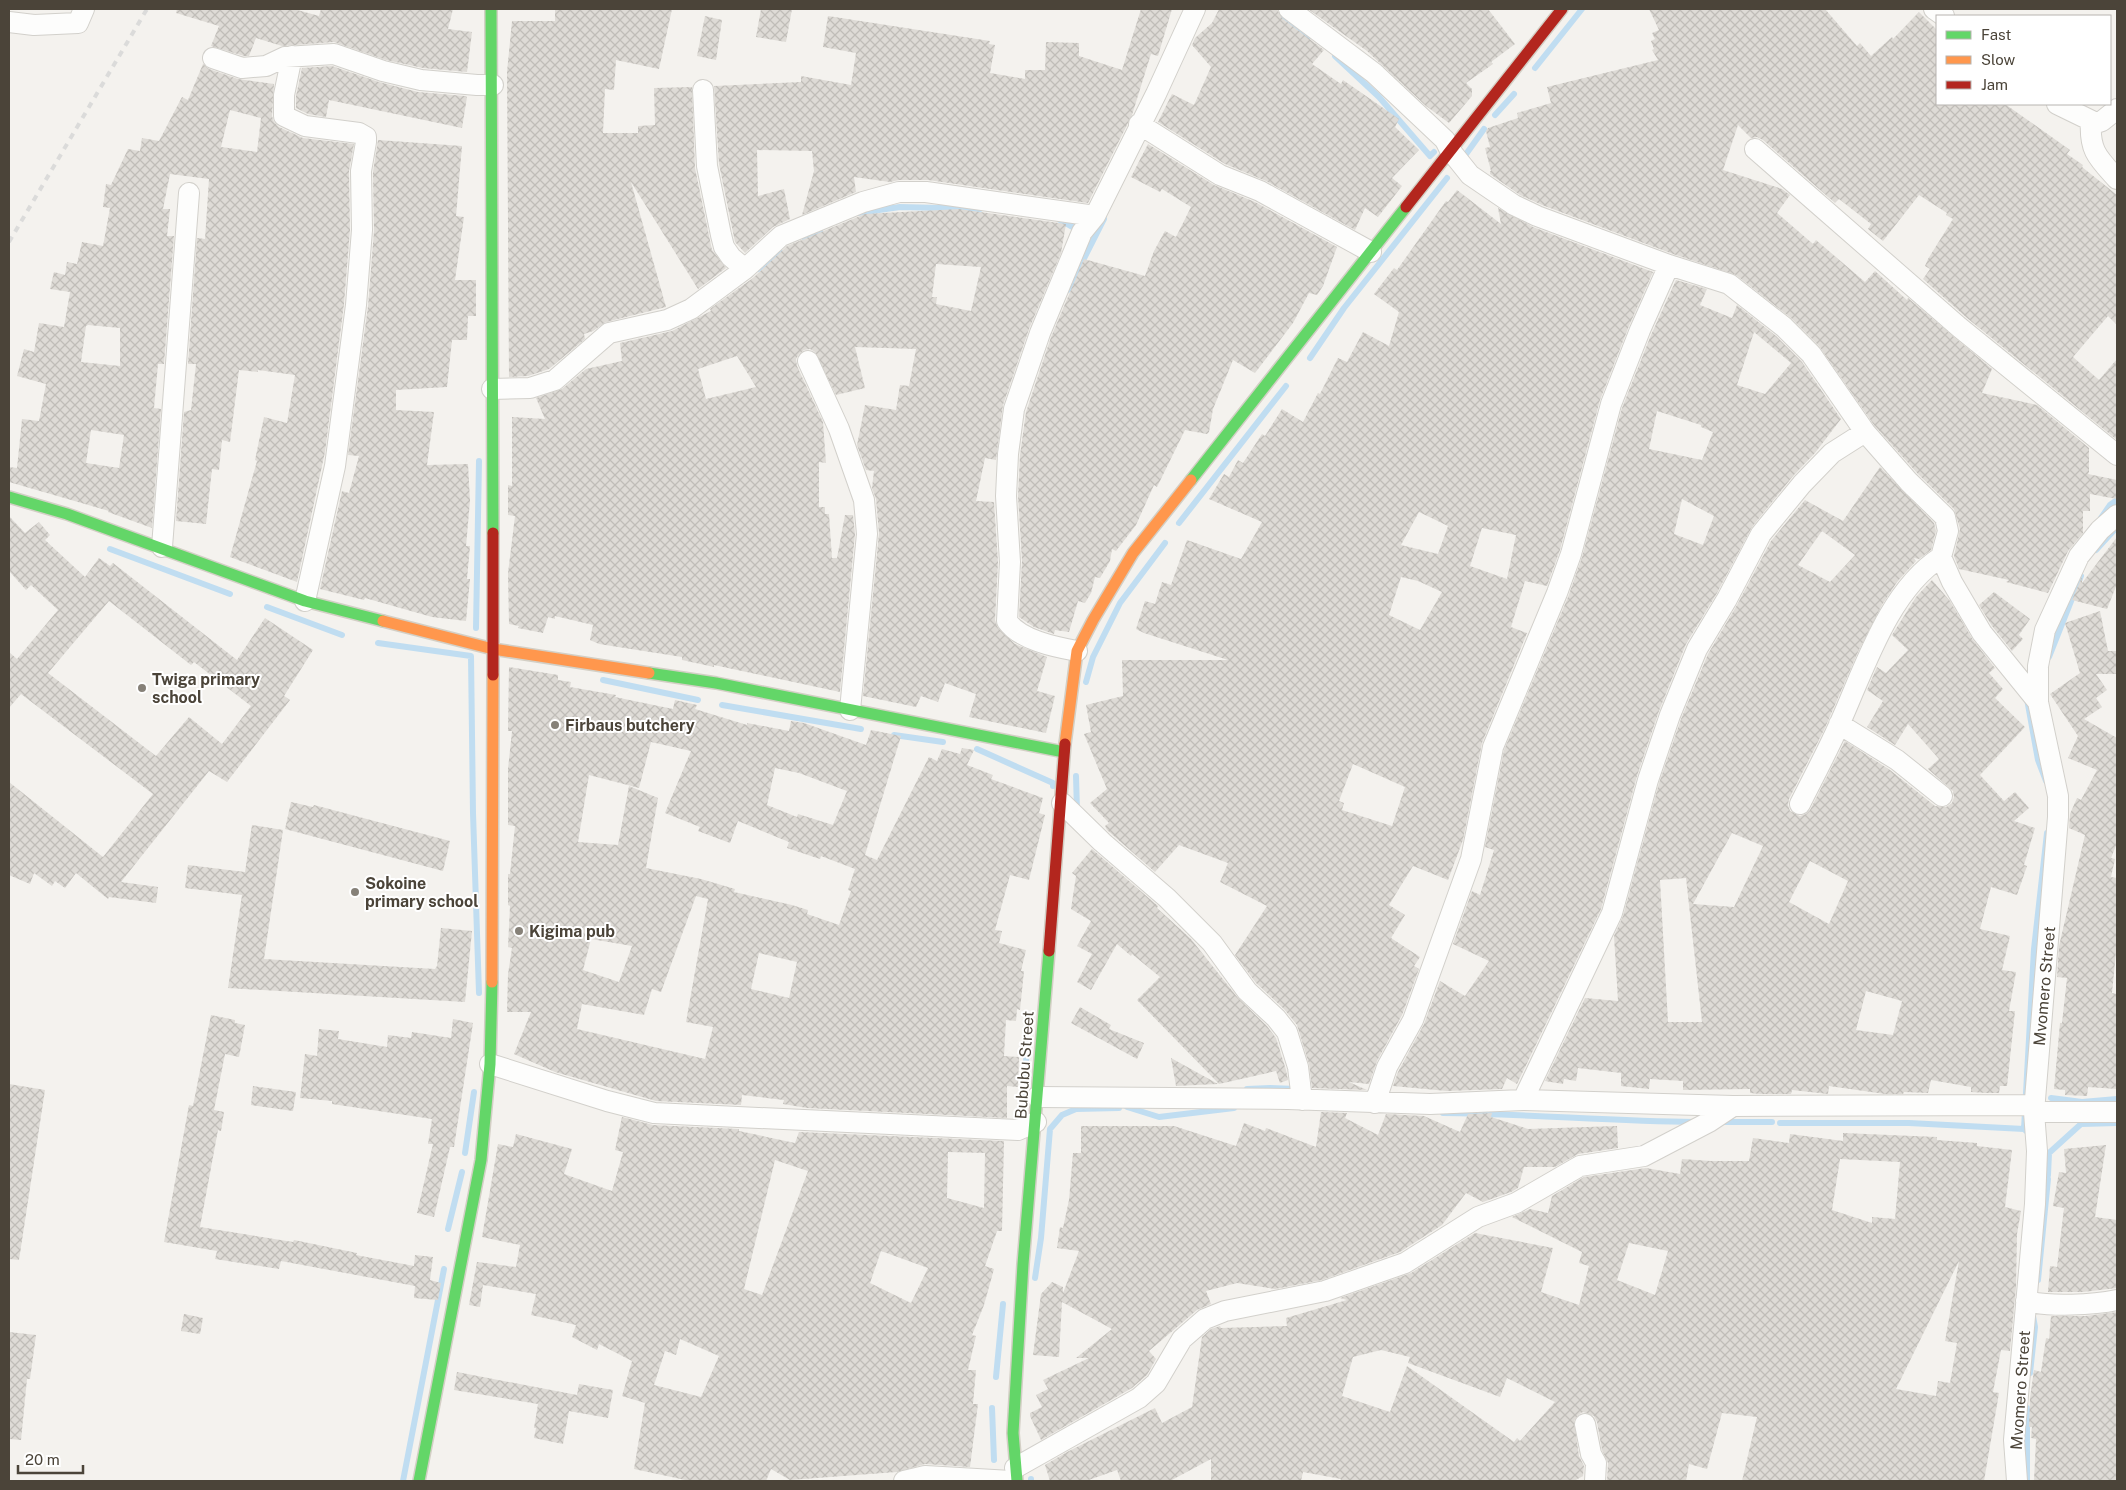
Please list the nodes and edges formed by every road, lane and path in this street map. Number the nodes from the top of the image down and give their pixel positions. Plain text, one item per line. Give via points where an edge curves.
1 (84, 9) edge
2 (491, 9) edge
3 (1195, 9) edge
4 (1289, 9) edge
5 (1562, 9) edge
6 (9, 22) edge
7 (292, 56) junction
8 (213, 58) dead end
9 (493, 85) junction
10 (703, 90) dead end
11 (2059, 105) edge
12 (2117, 109) edge
13 (2091, 121) junction
14 (1139, 124) junction
15 (1755, 149) dead end
16 (1450, 150) junction
17 (2117, 179) edge
18 (189, 193) dead end
19 (1095, 216) junction
20 (1370, 252) junction
21 (1669, 265) junction
22 (744, 269) junction
23 (808, 361) dead end
24 (492, 389) junction
25 (1865, 432) junction
26 (2117, 455) edge
27 (9, 497) edge
28 (2117, 515) edge
29 (162, 547) junction
30 (1941, 557) junction
31 (304, 601) junction
32 (494, 649) junction
33 (1077, 651) junction
34 (2038, 702) junction
35 (850, 710) junction
36 (1839, 724) junction
37 (1064, 752) junction
38 (1942, 796) dead end
39 (1062, 804) junction
40 (1800, 804) dead end
41 (490, 1064) junction
42 (1037, 1097) junction
43 (1302, 1100) junction
44 (1523, 1100) junction
45 (1375, 1103) junction
46 (1733, 1106) junction
47 (2034, 1108) junction
48 (2117, 1112) edge
49 (1036, 1122) junction
50 (2117, 1300) edge
51 (2026, 1301) junction
52 (1585, 1424) dead end
53 (1014, 1477) edge
54 (419, 1481) edge
55 (904, 1481) edge
56 (1595, 1481) edge
57 (2017, 1481) edge

1 - 6 street via 78,23 34,25
2 - 9 street
3 - 14 street
4 - 16 street via 1374,73 1445,140
5 - 16 street, Bububu Street
7 - 8 street via 285,56 266,66 242,68
7 - 9 street via 334,54 421,80
7 - 31 street via 284,95 284,116 305,126 359,133 366,137 361,171 362,230 356,305 335,466
9 - 24 street
10 - 22 street via 707,166 721,235 724,247
11 - 13 street
12 - 13 street via 2102,121
13 - 17 street via 2090,139 2098,158
14 - 19 street
14 - 20 street via 1220,175 1260,191
15 - 26 street via 1959,327
16 - 20 street, Bububu Street
16 - 21 street via 1470,175 1514,205
18 - 29 street
19 - 22 street via 970,197 899,192 863,202 781,236
19 - 33 street via 1082,232 1040,333 1014,409 1006,496 1010,562 1007,621 1012,629 1047,645
20 - 33 street, Bububu Street via 1133,552
21 - 25 street via 1729,284 1784,327 1811,354
21 - 45 street via 1611,404 1571,554 1557,593 1492,747 1471,859 1413,1020 1387,1067
22 - 24 street via 691,309 667,320 609,333 555,380 530,388
23 - 35 street via 839,429 864,500 866,534
24 - 32 street
25 - 30 street via 1944,517 1948,531
25 - 44 street via 1832,453 1771,521 1697,650 1648,780 1612,913
27 - 29 street
28 - 34 street, Mvomero Street via 2079,556 2045,630 2038,666
29 - 31 street
30 - 34 street via 1982,634
30 - 36 street via 1920,574 1897,604 1874,643
31 - 32 street
32 - 35 street via 716,683
32 - 41 street
33 - 37 street, Bububu Street
34 - 47 street, Mvomero Street via 2055,781 2058,817
35 - 37 street
36 - 38 street via 1897,760
36 - 40 street
37 - 39 street, Bububu Street
39 - 42 street, Bububu Street
39 - 43 street via 1174,904 1212,943 1247,991 1276,1018 1287,1032 1298,1067
41 - 49 street via 654,1113 1018,1130
41 - 54 street via 482,1160
42 - 43 street
42 - 49 street, Bububu Street
43 - 45 street
44 - 45 street
44 - 46 street
46 - 47 street
46 - 53 street via 1644,1156 1580,1166 1516,1203 1478,1217 1405,1264 1325,1291 1225,1311 1205,1319 1182,1339 1156,1383 1139,1398
47 - 48 street
47 - 51 street, Mvomero Street via 2036,1186
49 - 53 street, Bububu Street via 1017,1352
50 - 51 street via 2081,1304 2035,1304
51 - 57 street, Mvomero Street via 2014,1440
52 - 56 street via 1596,1463
53 - 55 street via 925,1476

